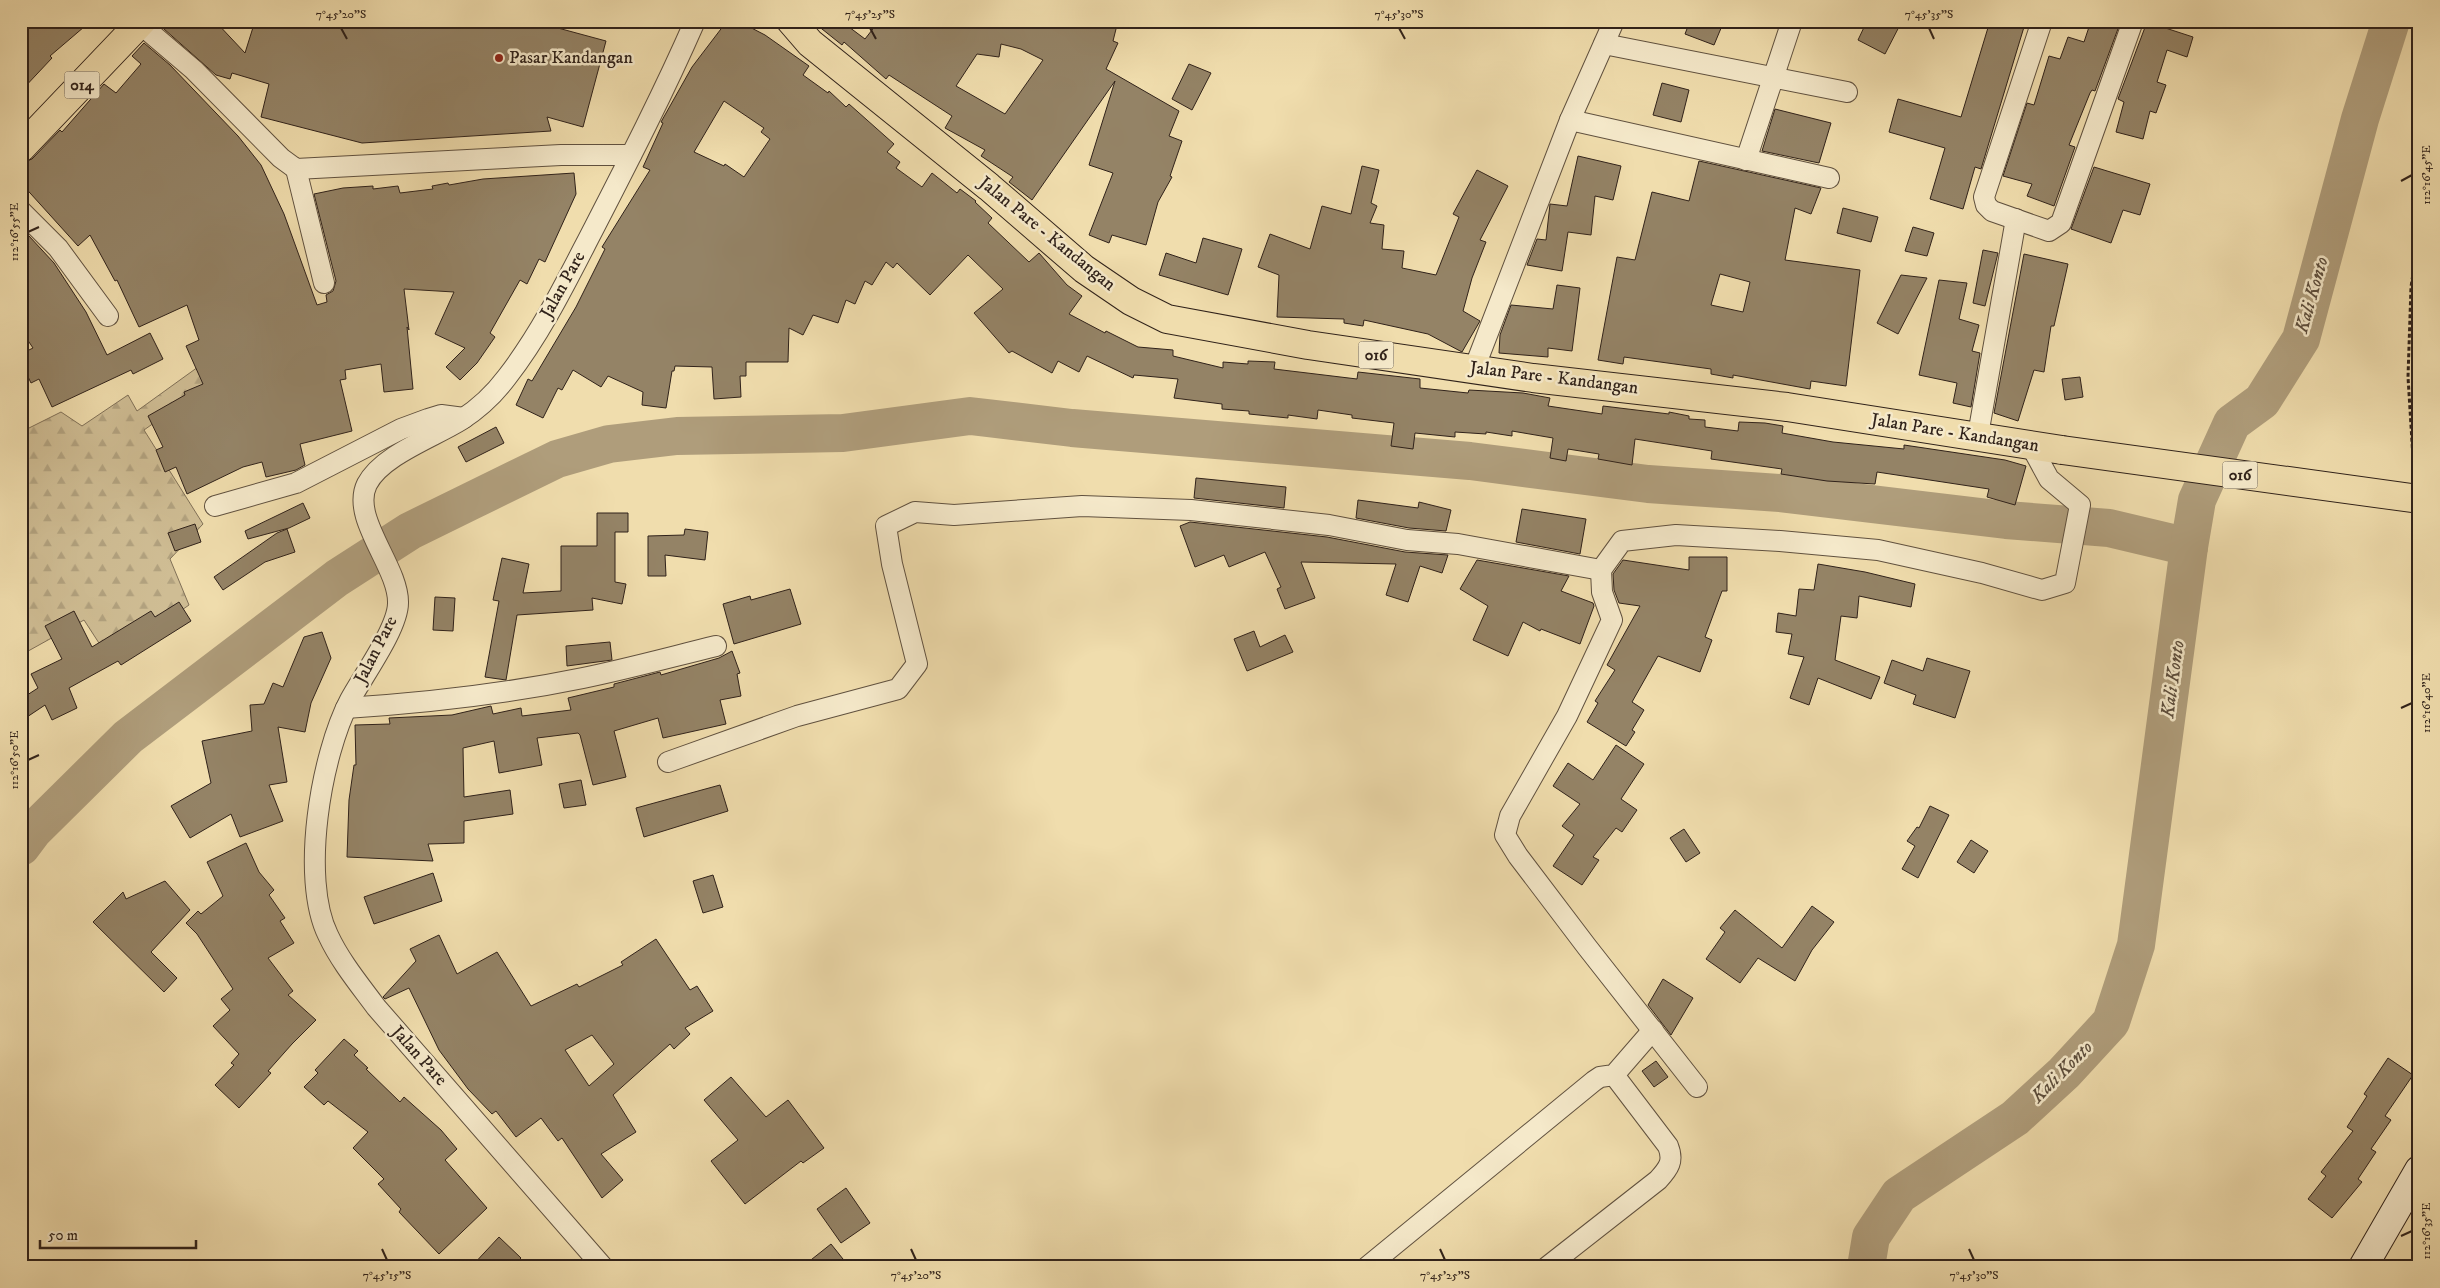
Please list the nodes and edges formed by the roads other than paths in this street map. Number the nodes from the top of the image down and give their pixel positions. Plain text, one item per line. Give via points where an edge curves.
1 (695, 21) edge
2 (791, 21) edge
3 (1614, 21) edge
4 (1792, 21) edge
5 (2042, 21) edge
6 (2133, 21) edge
7 (141, 22) edge
8 (1604, 44) junction
9 (1774, 78) junction
10 (1848, 92) dead end
11 (1570, 120) junction
12 (21, 148) edge
13 (631, 155) junction
14 (1746, 160) junction
15 (296, 169) junction
16 (1829, 178) dead end
17 (21, 212) edge
18 (2016, 219) junction
19 (324, 283) dead end
20 (108, 316) dead end
21 (1474, 369) junction
22 (464, 418) junction
23 (1978, 436) junction
24 (2030, 444) junction
25 (2419, 499) edge
26 (216, 506) dead end
27 (1601, 570) junction
28 (716, 646) dead end
29 (346, 708) junction
30 (668, 762) dead end
31 (1653, 1030) junction
32 (1614, 1075) junction
33 (1697, 1086) dead end
34 (2419, 1170) edge
35 (603, 1267) edge
36 (1367, 1267) edge
37 (1547, 1267) edge
38 (2363, 1267) edge

1 - 13 street, Jalan Pare
2 - 21 main road, Jalan Pare - Kandangan / 016 via 810,43 989,187 1084,269 1150,312 1167,319 1241,334
3 - 8 street
4 - 9 street
5 - 18 street via 1984,195 1986,205 1992,211
6 - 18 street via 2061,223 2049,231
7 - 12 main road, 014
7 - 15 street
8 - 9 street
8 - 11 street
9 - 10 street
9 - 14 street
11 - 14 street
11 - 21 street
13 - 15 street via 561,155
13 - 22 street, Jalan Pare via 532,341 506,378
14 - 16 street
15 - 19 street
17 - 20 street via 58,248
18 - 23 street
21 - 23 main road, Jalan Pare - Kandangan / 016 via 1777,406
22 - 26 street via 441,415 428,419 401,429 296,483
22 - 29 street, Jalan Pare via 382,465 367,483 363,503 365,513 397,589 398,602 393,624
23 - 24 main road, Jalan Pare - Kandangan / 016
24 - 25 main road, Jalan Pare - Kandangan / 016, bridge
24 - 27 street via 2049,479 2080,505 2065,583 2042,590 1878,550 1744,538 1676,535 1622,541
27 - 30 street via 1458,544 1407,540 1265,516 1082,506 954,515 915,512 886,526 916,664 898,689 797,716
27 - 31 street via 1602,592 1612,620 1568,716 1510,816 1505,835
28 - 29 street via 584,678 424,703
29 - 35 street, Jalan Pare via 319,806 314,868 328,935 376,1007
31 - 32 street
31 - 33 street
32 - 36 street via 1594,1081
32 - 37 street via 1668,1146 1671,1163 1658,1180
34 - 38 street

